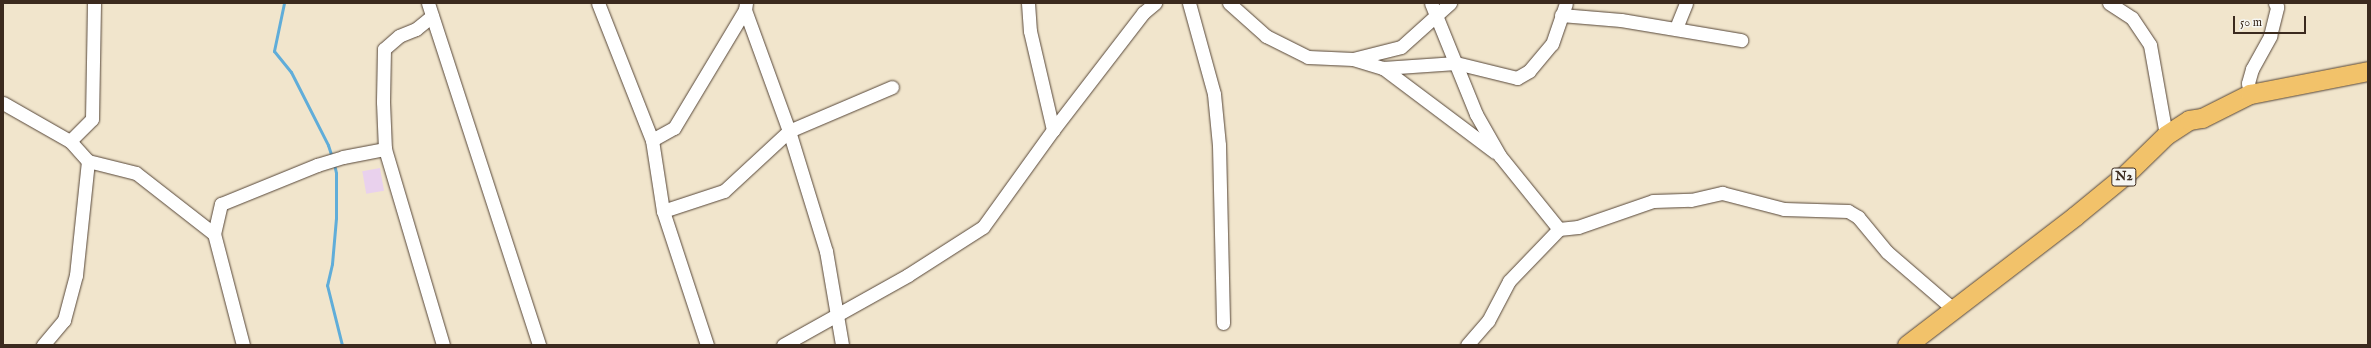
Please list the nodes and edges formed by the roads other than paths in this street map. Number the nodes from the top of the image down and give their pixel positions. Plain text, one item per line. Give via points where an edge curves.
1 (94, 3) edge
2 (428, 3) edge
3 (598, 3) edge
4 (1028, 3) edge
5 (1155, 3) edge
6 (1188, 3) edge
7 (1229, 3) edge
8 (1431, 3) edge
9 (1450, 3) edge
10 (1686, 3) edge
11 (2109, 3) edge
12 (2275, 3) edge
13 (746, 7) edge
14 (1563, 9) edge
15 (432, 16) junction
16 (1438, 16) junction
17 (1676, 28) junction
18 (1741, 40) dead end
19 (1353, 59) junction
20 (1456, 63) junction
21 (1383, 68) junction
22 (2368, 71) edge
23 (892, 87) dead end
24 (2250, 94) junction
25 (3, 103) edge
26 (1053, 130) junction
27 (789, 131) junction
28 (2166, 135) junction
29 (652, 140) junction
30 (70, 141) junction
31 (385, 149) junction
32 (1500, 156) junction
33 (88, 161) junction
34 (663, 211) junction
35 (1559, 229) junction
36 (214, 234) junction
37 (1952, 308) junction
38 (837, 314) junction
39 (1223, 323) dead end
40 (43, 345) edge
41 (243, 345) edge
42 (443, 345) edge
43 (539, 345) edge
44 (708, 345) edge
45 (783, 345) edge
46 (842, 345) edge
47 (1467, 345) edge
48 (1907, 345) edge

1 - 30 street via 92,119
2 - 15 street
3 - 29 street
4 - 26 street via 1030,31
5 - 26 street via 1144,13
6 - 39 street via 1214,94 1219,145
7 - 19 street via 1266,36 1308,57
8 - 16 street
9 - 16 street
10 - 17 street
11 - 28 street via 2132,18 2150,45
12 - 24 street via 2277,7 2270,36 2252,68 2248,83
13 - 27 street
13 - 29 street via 674,128
14 - 17 street
14 - 20 street via 1552,44 1529,70 1518,78
15 - 31 street via 416,29 399,36 384,49 382,102
15 - 43 street
16 - 19 street via 1401,47
16 - 20 street
17 - 18 street
19 - 21 street
20 - 21 street
20 - 32 street via 1476,114
21 - 32 street
22 - 24 highway, N2
23 - 27 street
24 - 28 highway, N2 via 2202,118 2189,120
25 - 30 street
26 - 38 street via 983,227 908,275
27 - 34 street via 724,191
27 - 38 street via 826,251
28 - 37 highway, N2 via 2125,176
29 - 34 street
30 - 33 street
31 - 36 street via 344,156 317,165 221,204
31 - 42 street
32 - 35 street
33 - 36 street via 136,173
33 - 40 street via 76,276 64,320
34 - 44 street
35 - 37 street via 1578,228 1653,201 1691,200 1722,193 1784,209 1848,211 1858,217 1887,252
35 - 47 street via 1509,281 1488,321
36 - 41 street
37 - 48 highway, N2
38 - 45 street
38 - 46 street

